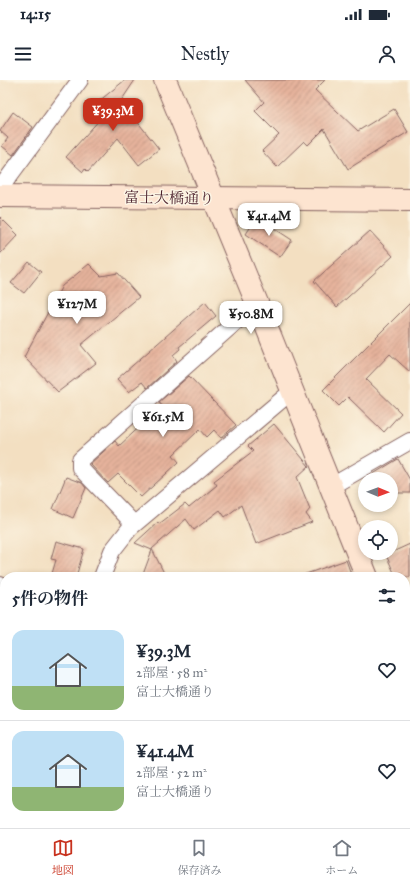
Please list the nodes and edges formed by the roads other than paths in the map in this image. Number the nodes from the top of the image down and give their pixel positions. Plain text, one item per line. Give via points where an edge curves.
1 (80, 80) edge
2 (165, 80) edge
3 (1, 190) edge
4 (214, 198) junction
5 (410, 200) edge
6 (257, 303) junction
7 (292, 391) junction
8 (410, 441) edge
9 (330, 487) junction
10 (134, 524) junction
11 (104, 572) edge
12 (365, 572) edge

1 - 3 street
2 - 4 street
3 - 4 street, 富士大橋通り
4 - 5 street, 富士大橋通り
4 - 6 street
6 - 7 street
6 - 10 street via 80,460 80,468
7 - 9 street
7 - 10 street
8 - 9 street
9 - 12 street
10 - 11 street via 112,551

